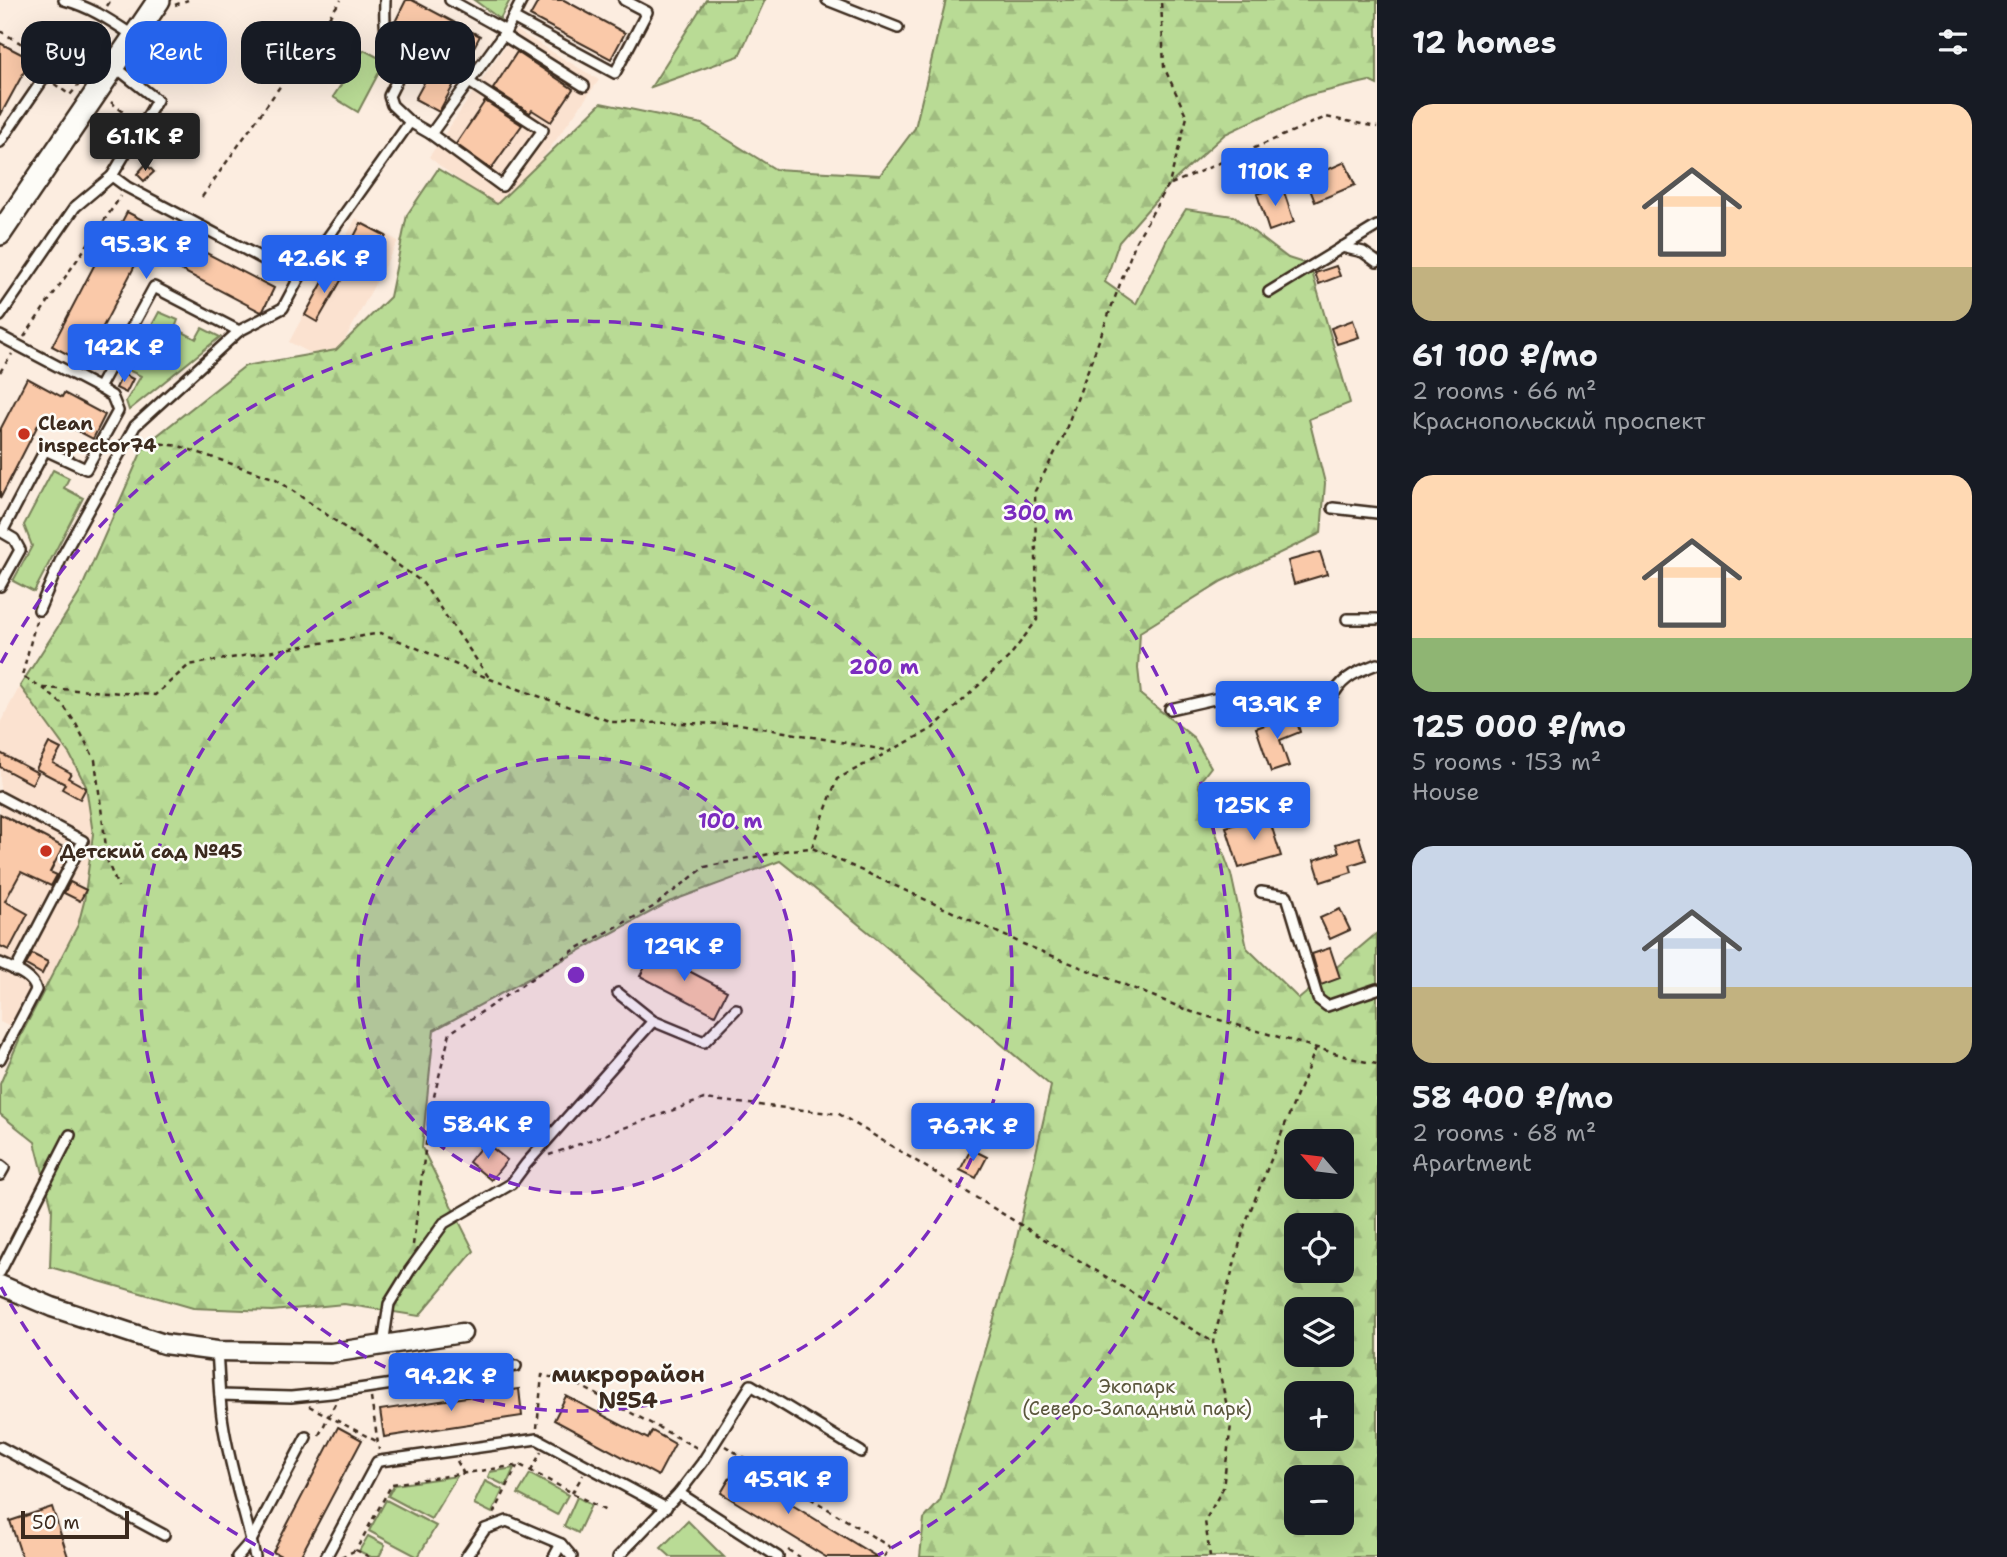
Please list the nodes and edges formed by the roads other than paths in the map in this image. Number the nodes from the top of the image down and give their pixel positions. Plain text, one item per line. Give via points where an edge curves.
1 (64, 0) edge
2 (159, 0) edge
3 (385, 0) edge
4 (450, 0) edge
5 (523, 0) edge
6 (624, 0) edge
7 (827, 0) edge
8 (513, 19) junction
9 (144, 21) edge
10 (898, 28) dead end
11 (125, 30) edge
12 (504, 33) junction
13 (125, 50) edge
14 (114, 66) junction
15 (475, 74) edge
16 (40, 84) edge
17 (468, 84) edge
18 (472, 84) edge
19 (584, 86) dead end
20 (410, 122) junction
21 (431, 134) junction
22 (0, 142) edge
23 (112, 176) junction
24 (1377, 226) edge
25 (0, 233) edge
26 (1342, 247) junction
27 (1377, 262) edge
28 (299, 278) junction
29 (1269, 292) dead end
30 (0, 316) edge
31 (239, 331) junction
32 (0, 336) edge
33 (99, 388) junction
34 (1333, 508) dead end
35 (1377, 513) edge
36 (1, 532) edge
37 (0, 586) edge
38 (39, 610) road end
39 (1347, 619) dead end
40 (1377, 619) edge
41 (1377, 664) edge
42 (1170, 709) dead end
43 (0, 797) edge
44 (1261, 892) dead end
45 (0, 963) edge
46 (15, 971) junction
47 (1377, 989) edge
48 (618, 993) dead end
49 (736, 1009) dead end
50 (653, 1021) junction
51 (0, 1059) edge
52 (70, 1135) dead end
53 (0, 1165) edge
54 (0, 1175) edge
55 (0, 1272) edge
56 (0, 1285) edge
57 (462, 1333) dead end
58 (383, 1345) junction
59 (217, 1351) junction
60 (516, 1366) dead end
61 (220, 1395) junction
62 (306, 1437) dead end
63 (0, 1447) edge
64 (861, 1452) dead end
65 (679, 1493) junction
66 (666, 1508) junction
67 (164, 1535) dead end
68 (251, 1541) junction
69 (561, 1544) junction
70 (237, 1557) edge
71 (255, 1557) edge
72 (326, 1557) edge
73 (466, 1557) edge
74 (554, 1557) edge
75 (572, 1557) edge
76 (618, 1557) edge
77 (778, 1557) edge

1 - 11 lane via 102,14
2 - 9 street
3 - 20 lane via 389,46 402,62 389,96 391,105
4 - 12 lane
5 - 8 lane
6 - 8 lane via 647,12 615,73
7 - 10 lane
8 - 12 lane
12 - 15 lane
12 - 19 lane
13 - 14 street
14 - 23 lane via 157,100
14 - 25 street
16 - 22 lane
17 - 21 lane
18 - 21 lane via 543,130 502,186
20 - 21 lane
20 - 28 lane
23 - 28 lane
23 - 30 lane via 75,206
24 - 26 lane
26 - 27 lane via 1363,252
26 - 29 lane
28 - 31 lane via 283,308
31 - 33 lane via 154,287
31 - 38 lane via 135,426 62,557
32 - 33 lane
33 - 36 lane via 112,396 118,411 86,469 45,450
34 - 35 lane
36 - 37 lane via 14,539 20,550
39 - 40 lane
41 - 42 lane via 1342,680 1335,692 1259,710 1223,696
43 - 46 lane via 83,841
44 - 47 lane via 1286,896 1318,999 1327,1006
45 - 46 lane
46 - 51 lane via 34,983 36,990
48 - 50 lane
49 - 50 lane via 704,1042
50 - 58 lane via 512,1184 444,1223 389,1304
52 - 55 lane
53 - 54 lane via 4,1168
56 - 59 street via 164,1344
57 - 58 street
58 - 59 street via 331,1353
59 - 61 lane
60 - 61 lane via 290,1397
61 - 68 lane via 233,1475
62 - 68 lane
63 - 67 lane
64 - 65 lane via 751,1385
65 - 66 lane
65 - 77 lane
66 - 72 lane via 537,1439 377,1462
66 - 76 lane
68 - 70 lane
68 - 71 lane
69 - 73 lane via 507,1521 485,1529
69 - 74 lane
69 - 75 lane

